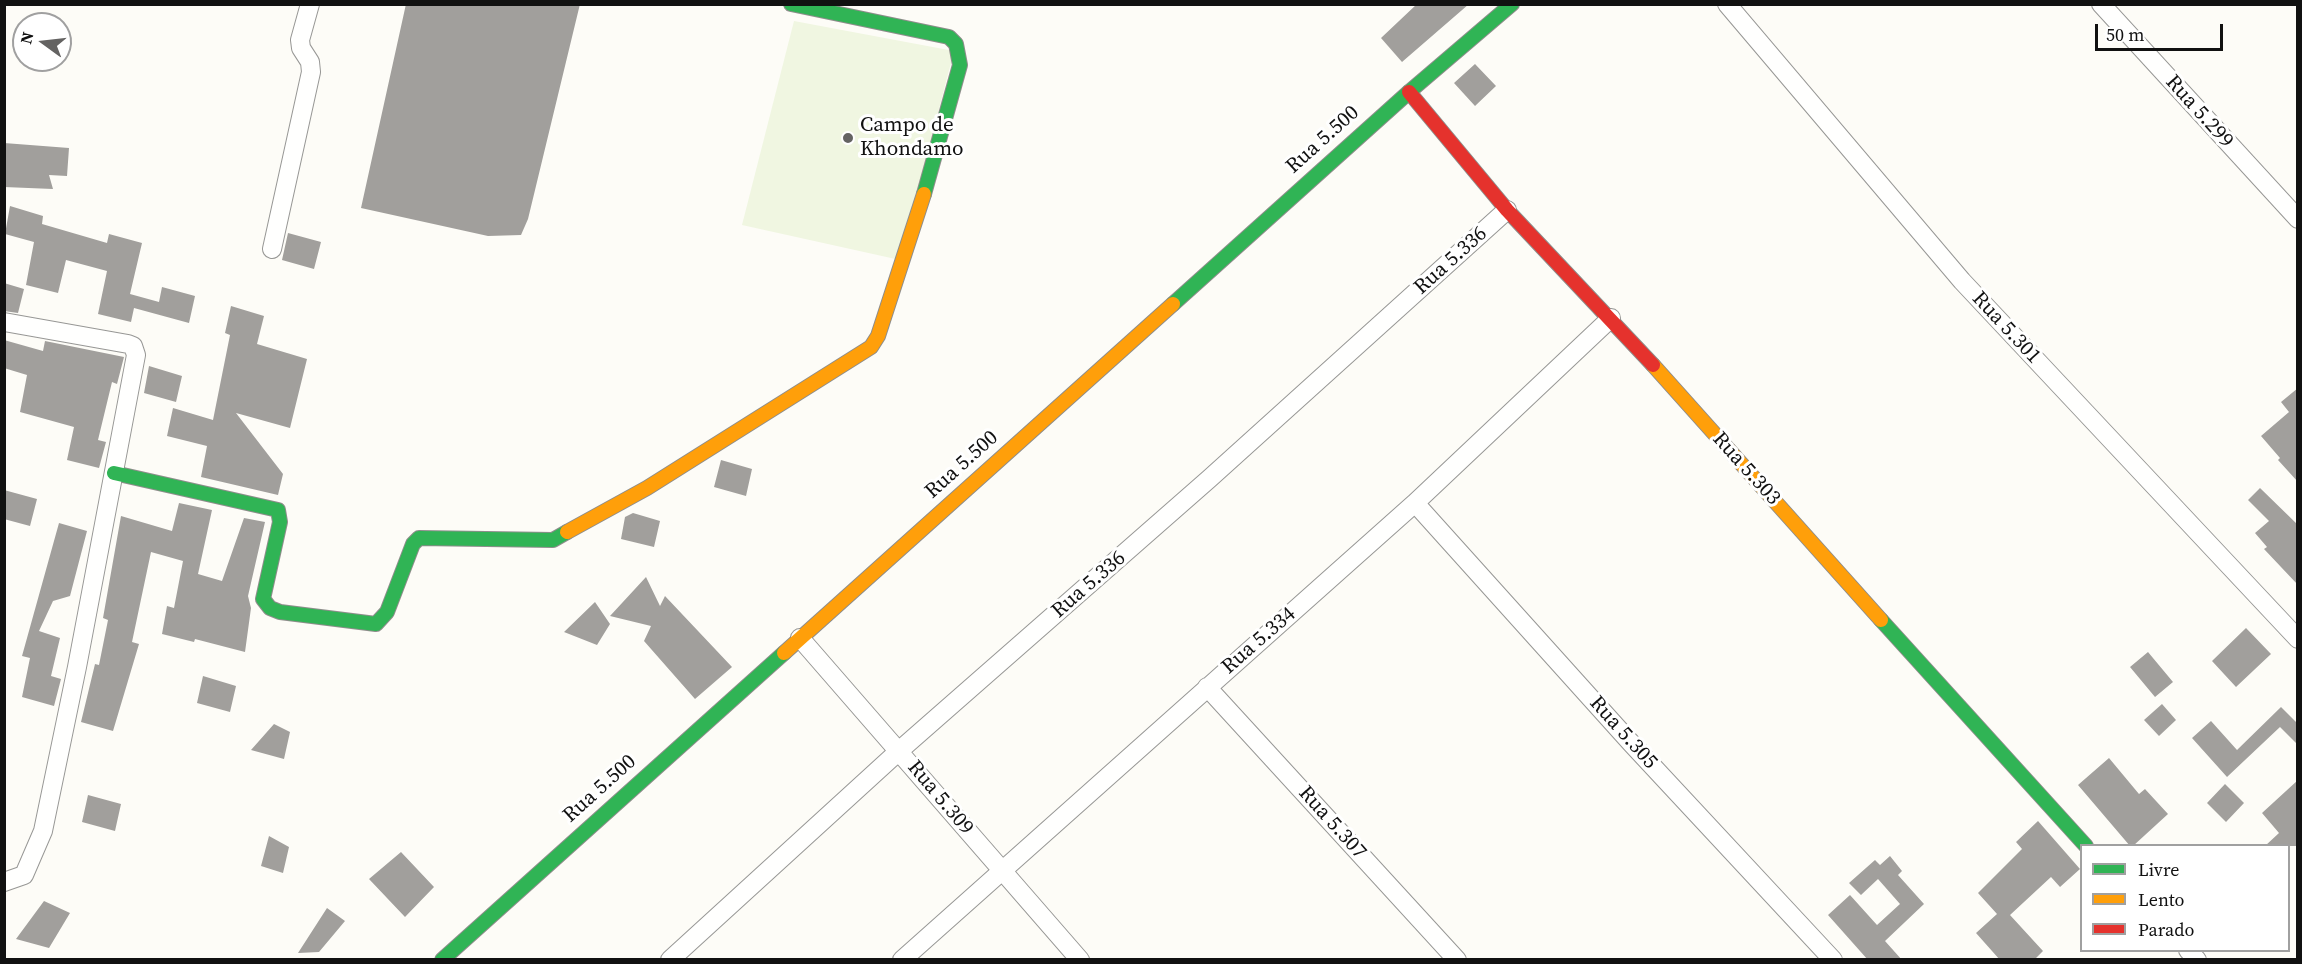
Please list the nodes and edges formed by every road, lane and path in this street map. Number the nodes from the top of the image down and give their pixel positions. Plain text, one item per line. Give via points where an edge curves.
1 (310, 4) edge
2 (791, 4) edge
3 (1512, 4) edge
4 (1727, 4) edge
5 (2101, 4) edge
6 (1409, 92) junction
7 (1507, 210) junction
8 (2298, 219) edge
9 (272, 249) dead end
10 (1611, 318) junction
11 (4, 322) edge
12 (114, 473) junction
13 (1415, 503) junction
14 (800, 638) junction
15 (2298, 639) edge
16 (1208, 687) junction
17 (900, 750) junction
18 (2084, 844) edge
19 (1000, 870) junction
20 (4, 882) edge
21 (442, 960) edge
22 (670, 960) edge
23 (902, 960) edge
24 (1080, 960) edge
25 (1457, 960) edge
26 (1833, 960) edge

1 - 9 street via 300,40 310,72
2 - 12 street via 949,38 959,52 960,65 911,239 878,336 859,357 646,488 553,540 419,538 413,544 387,612 376,624 270,608 263,599 280,522 278,510
3 - 6 street, Rua 5.500
4 - 15 street, Rua 5.301 via 1962,281
5 - 8 street, Rua 5.299
6 - 7 street, Rua 5.303
6 - 14 street, Rua 5.500
7 - 10 street, Rua 5.303
7 - 17 street, Rua 5.336
10 - 13 street, Rua 5.334
10 - 18 street, Rua 5.303
11 - 12 street via 133,346 136,354
12 - 20 street via 43,831 24,875
13 - 16 street, Rua 5.334
13 - 26 street, Rua 5.305
14 - 17 street, Rua 5.309
14 - 21 street, Rua 5.500
16 - 19 street, Rua 5.334
16 - 25 street, Rua 5.307
17 - 19 street, Rua 5.309
17 - 22 street, Rua 5.336
19 - 23 street, Rua 5.334
19 - 24 street, Rua 5.309

